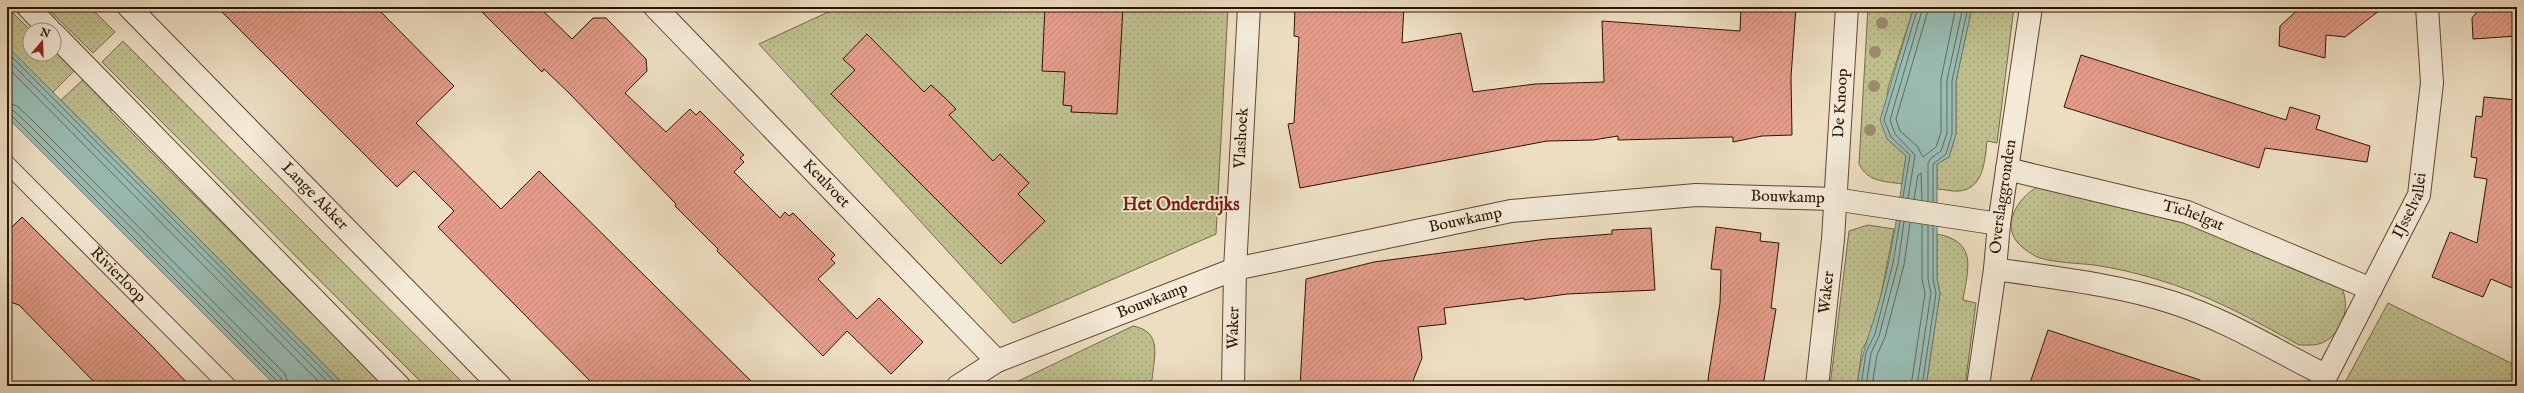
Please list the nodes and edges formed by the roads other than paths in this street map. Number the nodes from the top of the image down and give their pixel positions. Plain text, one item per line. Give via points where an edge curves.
1 (28, 7) edge
2 (129, 7) edge
3 (655, 7) edge
4 (1249, 7) edge
5 (1847, 7) edge
6 (2031, 7) edge
7 (2427, 7) edge
8 (42, 22) edge
9 (62, 42) edge
10 (7, 164) edge
11 (2007, 169) junction
12 (1834, 199) junction
13 (1999, 224) junction
14 (1995, 269) junction
15 (1235, 270) junction
16 (2371, 289) junction
17 (997, 361) junction
18 (2323, 381) edge
19 (228, 386) edge
20 (398, 386) edge
21 (500, 386) edge
22 (958, 386) edge
23 (1233, 386) edge
24 (1817, 386) edge
25 (1978, 386) edge

1 - 8 street
2 - 21 street, Lange Akker
3 - 17 street, Keulvoet
4 - 15 street, Vlashoek
5 - 12 street, De Knoop
6 - 11 street, Overslaggronden
7 - 16 street, IJsselvallei via 2432,83 2419,195
9 - 20 street
10 - 19 lane, Rivierloop
11 - 13 street, Overslaggronden
11 - 16 street, Tichelgat via 2187,212
12 - 13 street, Bouwkamp
12 - 15 street, Bouwkamp via 1696,195 1511,211
12 - 24 street, Waker via 1833,239
13 - 14 street, Overslaggronden
14 - 18 street via 2118,288 2172,302 2227,326
14 - 25 street, Overslaggronden
15 - 17 street, Bouwkamp
15 - 23 street, Waker
16 - 18 street, IJsselvallei
17 - 22 street, Bouwkamp

